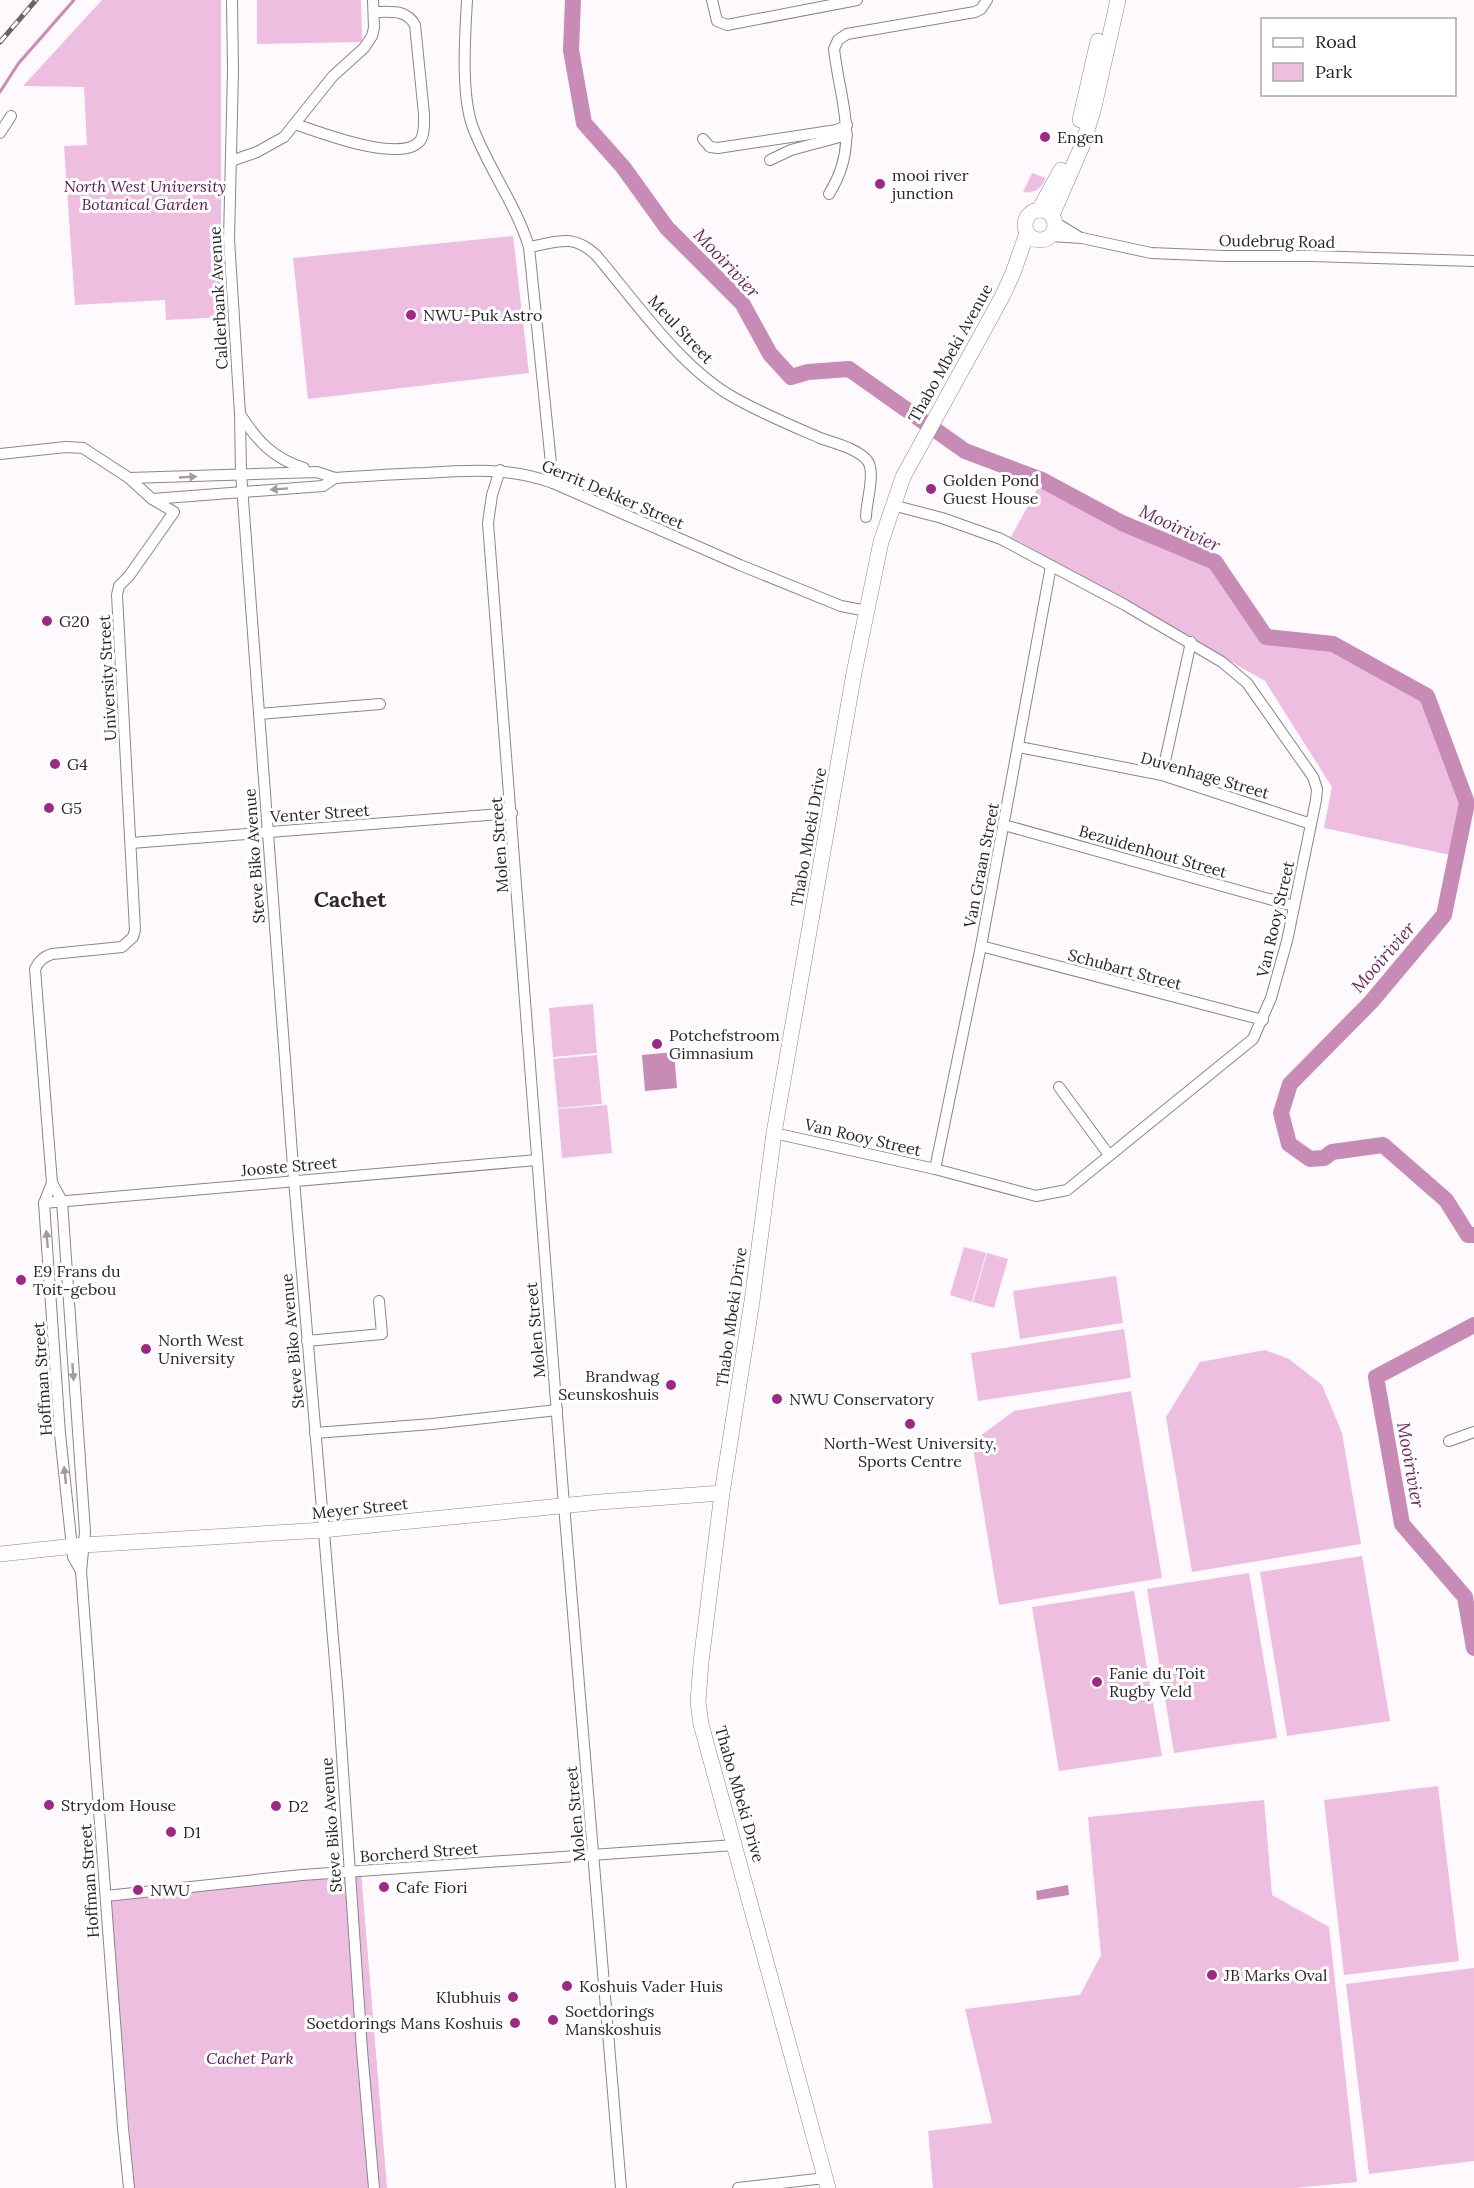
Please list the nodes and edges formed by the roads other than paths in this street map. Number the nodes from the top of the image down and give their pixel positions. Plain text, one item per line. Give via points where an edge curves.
1 (232, 0) edge
2 (467, 0) edge
3 (712, 0) edge
4 (856, 0) edge
5 (987, 0) edge
6 (1108, 0) edge
7 (1118, 0) edge
8 (373, 6) edge
9 (11, 116) dead end
10 (295, 124) junction
11 (847, 130) junction
12 (0, 133) edge
13 (703, 139) dead end
14 (770, 160) dead end
15 (231, 161) junction
16 (829, 194) dead end
17 (1044, 226) junction
18 (529, 247) junction
19 (1474, 261) edge
20 (240, 414) junction
21 (918, 449) joint
22 (0, 454) edge
23 (500, 470) junction
24 (317, 472) junction
25 (241, 473) junction
26 (129, 478) junction
27 (335, 478) junction
28 (553, 483) junction
29 (242, 491) junction
30 (152, 499) junction
31 (892, 505) junction
32 (866, 517) dead end
33 (1052, 566) junction
34 (867, 611) junction
35 (1191, 642) junction
36 (380, 704) dead end
37 (258, 714) junction
38 (1019, 747) junction
39 (1162, 775) junction
40 (512, 813) junction
41 (1311, 824) junction
42 (1004, 825) junction
43 (267, 832) junction
44 (131, 843) junction
45 (1294, 906) junction
46 (981, 946) junction
47 (35, 978) joint
48 (1263, 1020) junction
49 (1059, 1087) dead end
50 (774, 1133) junction
51 (1109, 1155) junction
52 (537, 1160) junction
53 (935, 1169) junction
54 (294, 1180) junction
55 (52, 1183) junction
56 (62, 1201) junction
57 (44, 1203) junction
58 (379, 1301) dead end
59 (308, 1341) junction
60 (557, 1410) junction
61 (1474, 1432) edge
62 (315, 1434) junction
63 (1449, 1441) dead end
64 (722, 1492) junction
65 (564, 1505) junction
66 (323, 1530) junction
67 (78, 1546) junction
68 (0, 1554) edge
69 (735, 1845) junction
70 (593, 1853) junction
71 (349, 1872) junction
72 (106, 1896) junction
73 (827, 2183) edge
74 (129, 2188) edge
75 (374, 2188) edge
76 (621, 2188) edge
77 (738, 2188) edge

1 - 15 street, Calderbank Avenue
2 - 18 street via 468,110
3 - 4 street via 715,18 727,25
5 - 11 street via 975,12 847,34 838,40 834,49
6 - 17 main road, Thabo Mbeki Avenue via 1081,120
7 - 17 main road, Thabo Mbeki Avenue via 1082,146
8 - 10 street via 374,28 368,43 333,76
8 - 10 street via 405,14 415,25 424,114 420,140 404,148 383,149
9 - 12 street
10 - 15 street via 272,146
11 - 13 street via 718,148 710,147
11 - 14 street
11 - 16 street via 839,178
15 - 20 street, Calderbank Avenue via 229,239
17 - 19 street, Oudebrug Road via 1150,253
17 - 21 main road, Thabo Mbeki Avenue via 1013,273
18 - 28 street
18 - 32 street, Meul Street via 572,240 585,244 690,364 715,385 769,416 866,459 872,475
20 - 24 street via 274,455
20 - 25 street, Calderbank Avenue
21 - 31 main road, Thabo Mbeki Drive
22 - 26 street, University Street via 82,448
23 - 27 street, Gerrit Dekker Street
23 - 28 street, Gerrit Dekker Street
23 - 40 street, Molen Street via 488,523
24 - 25 street, Gerrit Dekker Street
24 - 27 street, Gerrit Dekker Street
26 -> 25 street, Gerrit Dekker Street
25 - 29 street, Calderbank Avenue
26 - 30 street, University Street
27 -> 29 street, Gerrit Dekker Street via 323,486
28 - 34 street, Gerrit Dekker Street via 740,565 841,606
29 - 30 street, Gerrit Dekker Street
29 - 37 street, Steve Biko Avenue
30 - 44 street, University Street via 174,512 119,586 117,595
31 - 33 street, Van Rooy Street via 1001,539
31 - 34 main road, Thabo Mbeki Drive
33 - 35 street, Van Rooy Street
33 - 38 street, Van Graan Street
34 - 50 main road, Thabo Mbeki Drive
35 - 39 street
35 - 41 street, Van Rooy Street via 1247,683 1313,777 1317,789
36 - 37 street
37 - 43 street, Steve Biko Avenue
38 - 39 street, Duvenhage Street
38 - 42 street, Van Graan Street
39 - 41 street, Duvenhage Street
40 - 43 street, Venter Street
40 - 52 street, Molen Street
41 - 45 street, Van Rooy Street
42 - 45 street, Bezuidenhout Street
42 - 46 street, Van Graan Street
43 - 44 street, Venter Street
43 - 54 street, Steve Biko Avenue
44 - 47 street, University Street via 133,937 122,947 45,957 35,969
45 - 48 street, Van Rooy Street
46 - 48 street, Schubart Street
46 - 53 street, Van Graan Street
47 - 55 street, Hoffman Street
48 - 51 street, Van Rooy Street via 1253,1039 1236,1054
49 - 51 street
50 - 53 street, Van Rooy Street
50 - 64 main road, Thabo Mbeki Drive
51 - 53 street, Van Rooy Street via 1067,1190 1036,1196
52 - 54 street, Jooste Street
52 - 60 street, Molen Street
54 - 56 street, Jooste Street
54 - 59 street, Steve Biko Avenue
55 - 56 street, Hoffman Street
55 - 57 street, Hoffman Street
56 - 57 street, Jooste Street
56 -> 67 street, Hoffman Street via 85,1532
67 -> 57 street, Hoffman Street via 60,1434
58 - 59 street via 382,1334
59 - 62 street, Steve Biko Avenue
60 - 62 street
60 - 65 street, Molen Street
61 - 63 street
62 - 66 street, Steve Biko Avenue
64 - 65 main road, Meyer Street
64 - 69 main road, Thabo Mbeki Drive via 698,1702
65 - 66 main road, Meyer Street
65 - 70 street, Molen Street
66 - 67 main road, Meyer Street
66 - 71 street, Steve Biko Avenue
67 - 68 main road, Meyer Street
67 - 72 street, Hoffman Street via 73,1557 81,1571
69 - 70 street, Borcherd Street
69 - 73 main road, Thabo Mbeki Drive
70 - 71 street, Borcherd Street
70 - 76 street, Molen Street
71 - 72 street, Borcherd Street
71 - 75 street, Steve Biko Avenue
72 - 74 street, Hoffman Street
73 - 77 street

